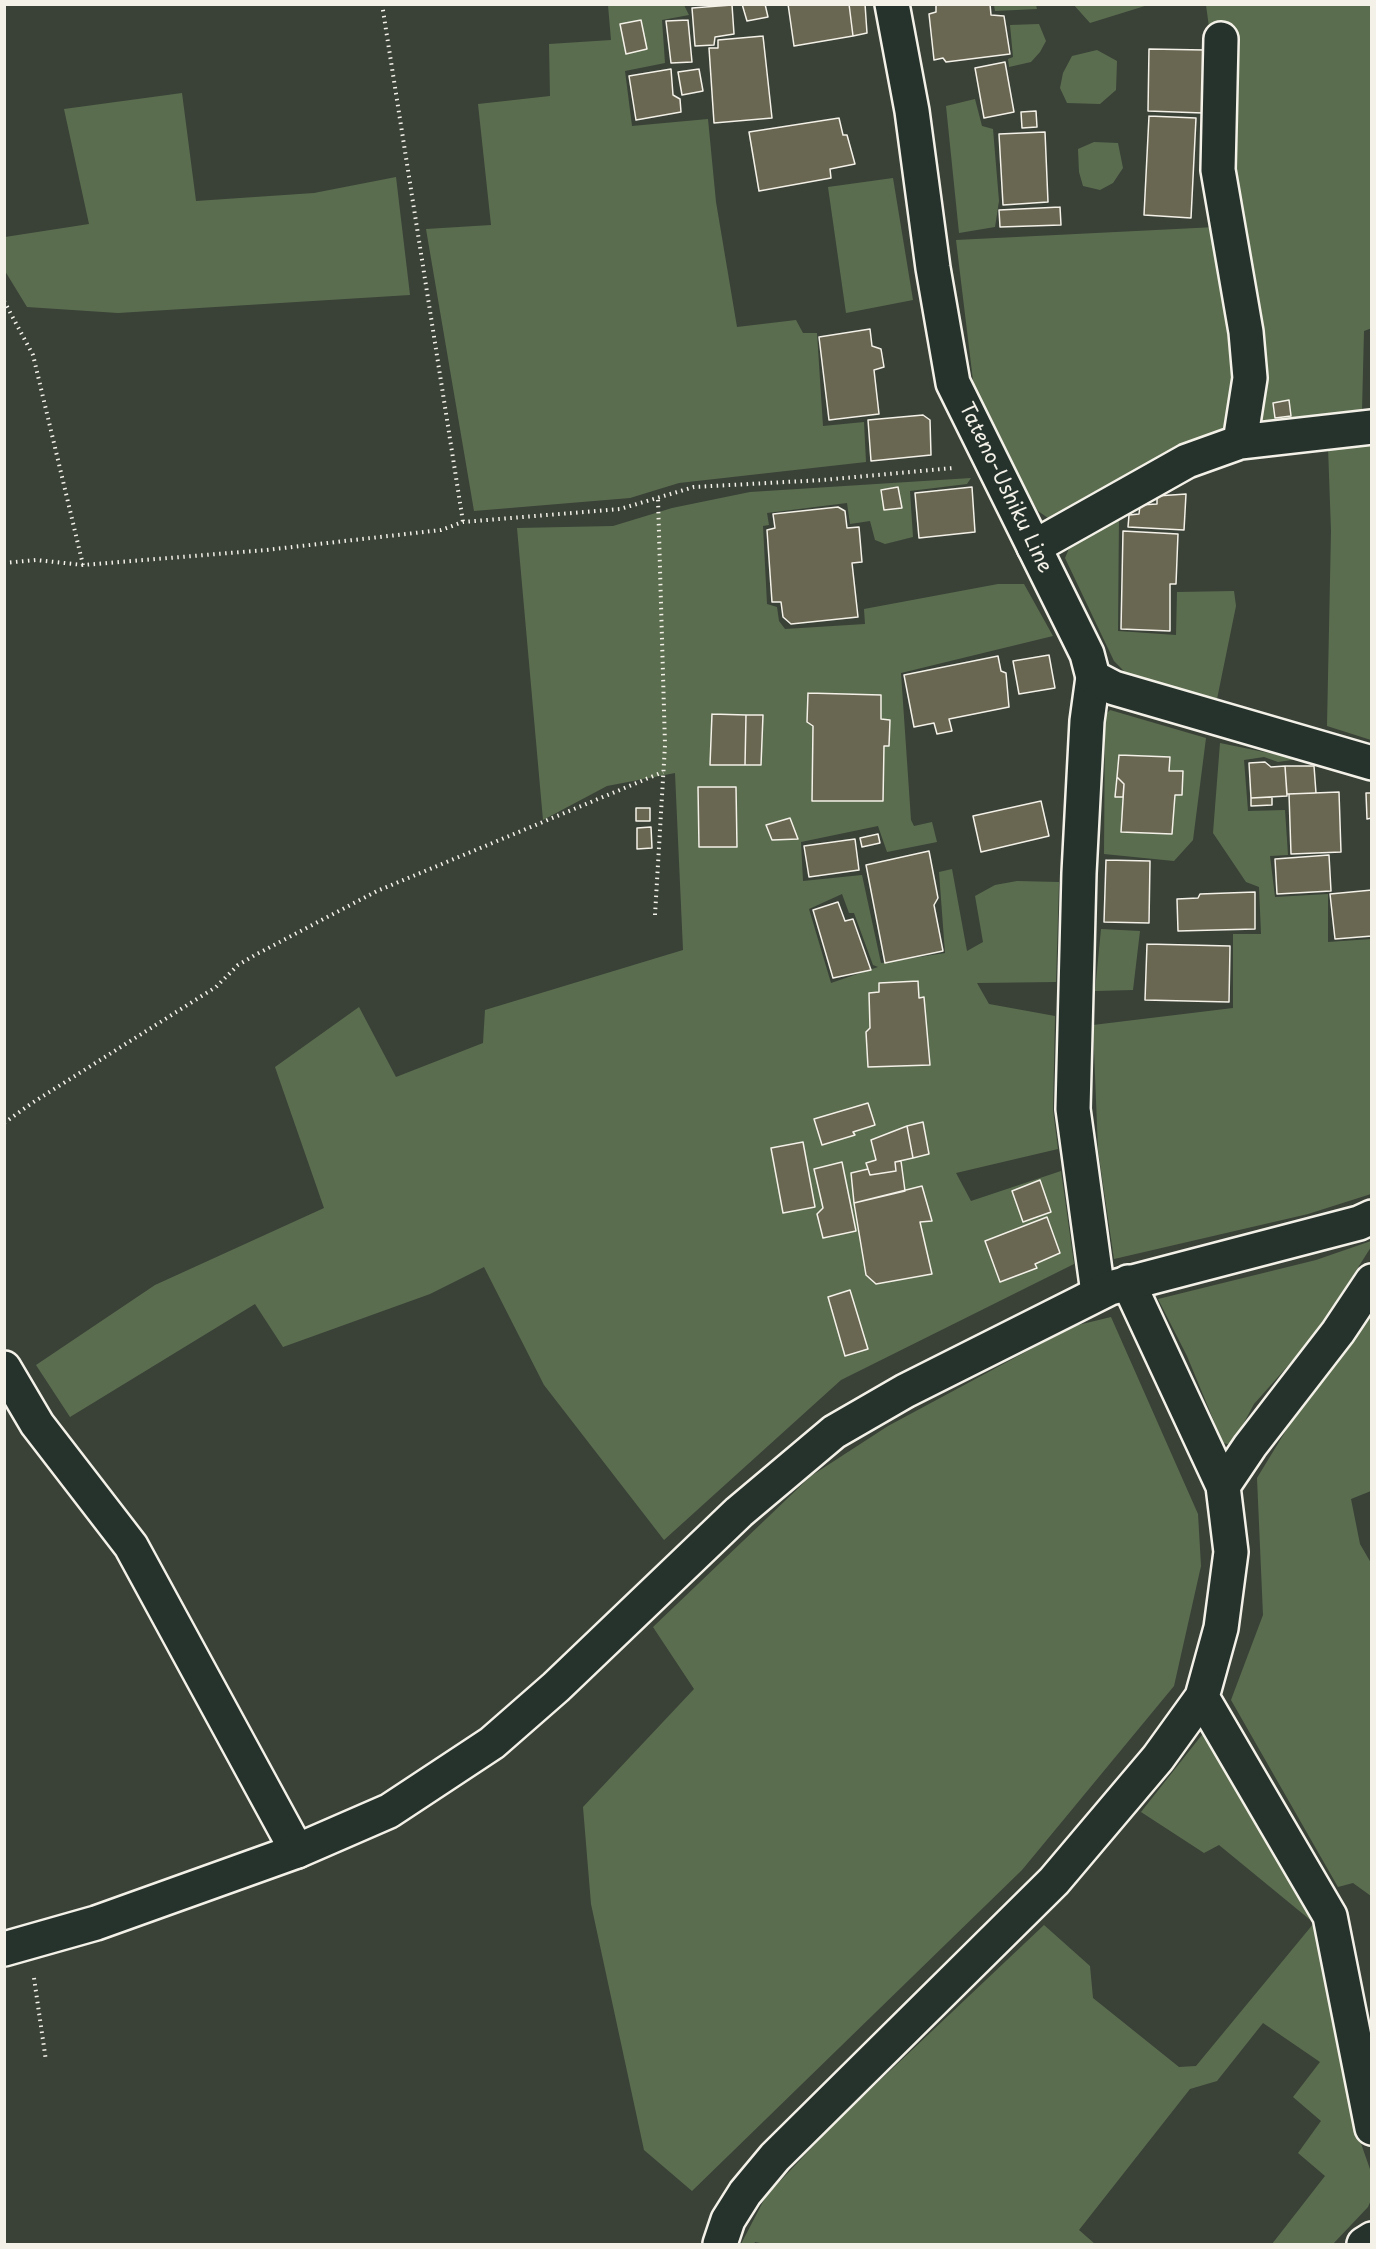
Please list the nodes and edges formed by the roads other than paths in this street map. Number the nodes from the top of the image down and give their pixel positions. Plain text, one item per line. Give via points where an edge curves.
1 (892, 4) edge
2 (1221, 39) dead end
3 (1371, 427) edge
4 (1240, 442) junction
5 (1034, 547) junction
6 (1093, 677) junction
7 (1371, 763) edge
8 (1371, 1217) edge
9 (1371, 1281) edge
10 (1113, 1287) junction
11 (4, 1368) edge
12 (1223, 1486) junction
13 (1202, 1697) junction
14 (297, 1851) junction
15 (17, 1947) edge
16 (1371, 2128) edge
17 (1371, 2239) edge
18 (720, 2244) edge
19 (1364, 2244) edge

1 - 5 street, Tateno-Ushiku Line via 953,383
2 - 4 street via 1218,170 1246,332 1250,378
3 - 4 street
4 - 5 street via 1187,461
5 - 6 street, Tateno-Ushiku Line via 1087,654
6 - 7 street via 1114,688
6 - 10 street via 1080,849 1073,1109
8 - 10 street
9 - 12 street via 1338,1332
10 - 12 street
10 - 14 street via 905,1391 834,1432 739,1512 492,1743 389,1811
11 - 14 street via 37,1424 131,1546
12 - 13 street via 1231,1552 1221,1629
13 - 16 street via 1330,1916
13 - 18 street via 1158,1758 1054,1881 775,2157 745,2193 728,2220
14 - 15 street
17 - 19 street

